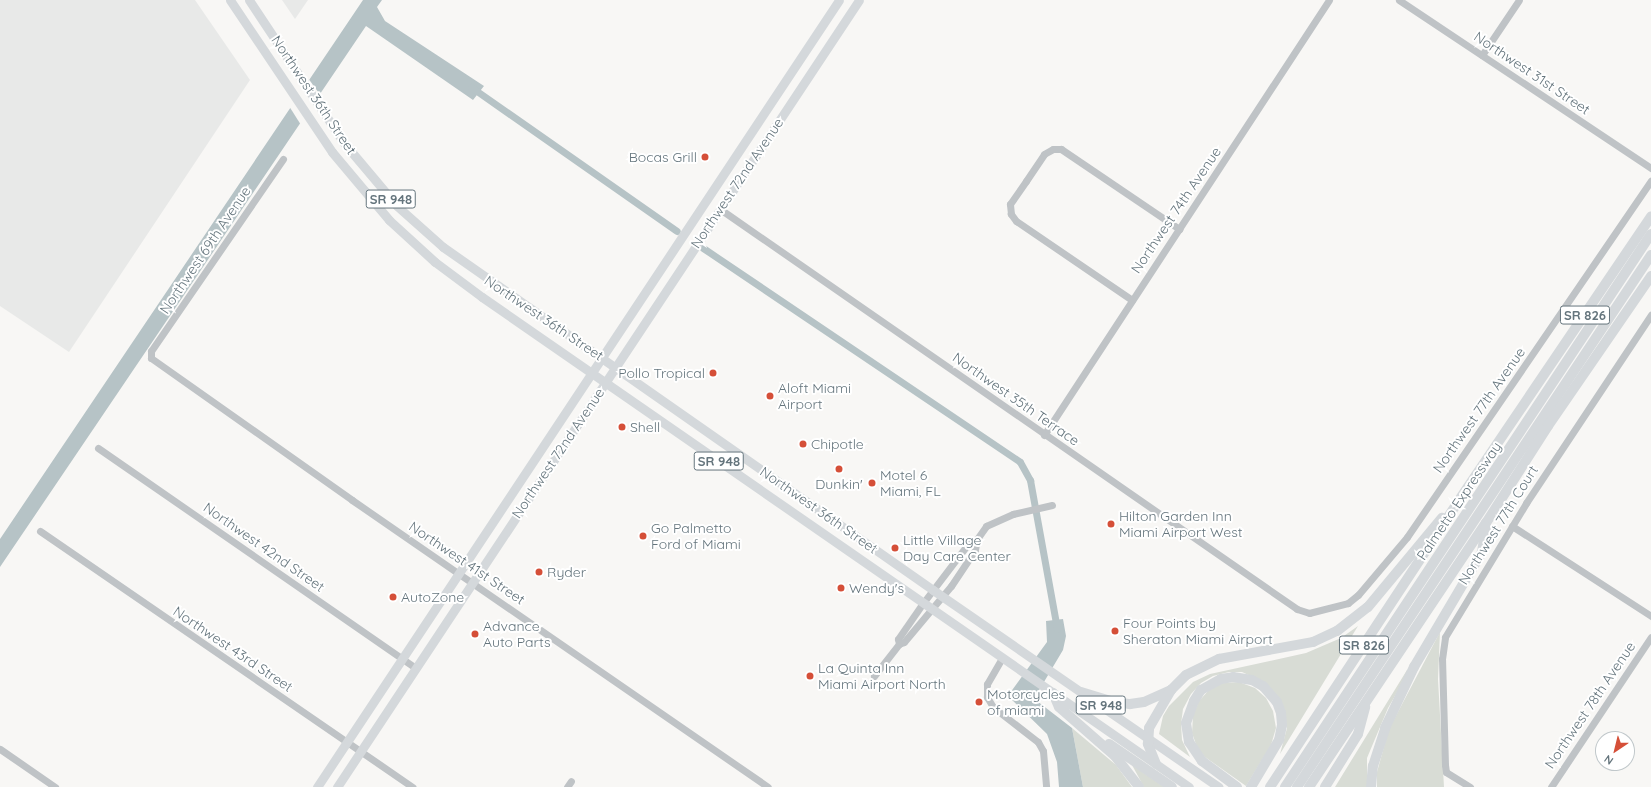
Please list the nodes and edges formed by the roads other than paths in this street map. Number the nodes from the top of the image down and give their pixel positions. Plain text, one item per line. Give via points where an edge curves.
1 (230, 0) edge
2 (249, 0) edge
3 (839, 0) edge
4 (859, 0) edge
5 (1329, 0) edge
6 (1399, 0) edge
7 (1519, 0) edge
8 (1482, 55) junction
9 (795, 67) junction
10 (808, 75) junction
11 (284, 159) dead end
12 (1651, 168) edge
13 (1651, 180) edge
14 (720, 210) junction
15 (1651, 218) edge
16 (1179, 229) junction
17 (1651, 234) edge
18 (1651, 255) edge
19 (1651, 276) edge
20 (1132, 300) junction
21 (1651, 315) edge
22 (151, 358) joint
23 (602, 358) junction
24 (616, 367) junction
25 (591, 373) junction
26 (605, 382) junction
27 (1044, 435) junction
28 (98, 448) dead end
29 (1457, 503) junction
30 (1049, 506) dead end
31 (1486, 523) junction
32 (1512, 526) junction
33 (40, 531) dead end
34 (856, 536) junction
35 (976, 540) junction
36 (847, 550) junction
37 (459, 572) junction
38 (472, 582) junction
39 (932, 590) junction
40 (942, 596) junction
41 (927, 605) junction
42 (1297, 609) joint
43 (1651, 616) edge
44 (1651, 637) edge
45 (403, 658) junction
46 (1002, 658) junction
47 (416, 668) junction
48 (874, 676) dead end
49 (1171, 690) junction
50 (1081, 692) junction
51 (1052, 693) junction
52 (1368, 696) junction
53 (1094, 735) junction
54 (1148, 738) junction
55 (347, 742) junction
56 (0, 749) edge
57 (361, 752) junction
58 (1156, 764) junction
59 (56, 787) edge
60 (317, 787) edge
61 (337, 787) edge
62 (412, 787) edge
63 (768, 787) edge
64 (1046, 787) edge
65 (1139, 787) edge
66 (1172, 787) edge
67 (1189, 787) edge
68 (1219, 787) edge
69 (1237, 787) edge
70 (1251, 787) edge
71 (1270, 787) edge
72 (1285, 787) edge
73 (1297, 787) edge
74 (1309, 787) edge
75 (1325, 787) edge
76 (1371, 787) edge
77 (1470, 787) edge
78 (1550, 787) edge

1 - 25 main road, Northwest 36th Street / SR 948 via 318,132 360,188 413,243 482,297
2 - 23 main road, Northwest 36th Street / SR 948 via 344,143 370,176 421,228 469,267
3 - 9 main road, Northwest 72nd Avenue
4 - 10 main road, Northwest 72nd Avenue
5 - 16 street, Northwest 74th Avenue
6 - 8 street, Northwest 31st Street
7 - 8 street
8 - 12 street, Northwest 31st Street
9 - 10 main road
9 - 23 main road, Northwest 72nd Avenue
10 - 14 main road, Northwest 72nd Avenue
11 - 22 street, Northwest 69th Avenue via 152,352
13 - 42 street, Northwest 77th Avenue via 1408,537 1348,603 1309,613
14 - 24 main road, Northwest 72nd Avenue
14 - 27 street, Northwest 35th Terrace
15 - 29 highway, Palmetto Expressway / SR 826
16 - 20 street, Northwest 74th Avenue
16 - 20 street via 1061,149 1053,149 1044,154 1010,204 1011,214 1016,221
17 - 72 highway
18 - 73 highway
19 - 31 highway, SR 826 via 1548,426
20 - 27 street, Northwest 74th Avenue
21 - 32 street, Northwest 77th Court
22 - 37 street, Northwest 41st Street
23 - 24 main road, Northwest 36th Street / SR 948
23 - 25 main road, Northwest 72nd Avenue
24 - 26 main road, Northwest 72nd Avenue
24 - 34 main road, Northwest 36th Street / SR 948
25 - 26 main road, Northwest 36th Street / SR 948
25 - 37 main road, Northwest 72nd Avenue
26 - 36 main road, Northwest 36th Street / SR 948
26 - 38 main road, Northwest 72nd Avenue
27 - 42 street, Northwest 35th Terrace
28 - 45 street, Northwest 42nd Street
29 - 49 highway via 1426,534 1368,607 1337,631 1313,642 1219,659 1186,675
29 - 71 highway, Palmetto Expressway / SR 826
30 - 35 street via 1013,514 986,526
31 - 52 highway, SR 826
31 - 76 highway via 1482,552 1414,667 1385,728 1373,766
32 - 43 street
32 - 77 street, Northwest 77th Court via 1445,637 1442,659 1446,772
33 - 55 street, Northwest 43rd Street
34 - 36 main road
34 - 39 main road, Northwest 36th Street / SR 948
35 - 39 street via 968,544
35 - 40 street via 975,550
36 - 41 main road, Northwest 36th Street / SR 948
37 - 38 street, Northwest 41st Street
37 - 45 main road, Northwest 72nd Avenue
38 - 47 main road, Northwest 72nd Avenue
38 - 63 street, Northwest 41st Street
39 - 40 main road, Northwest 36th Street / SR 948
39 - 41 street
40 - 41 street
40 - 50 main road, Northwest 36th Street / SR 948
41 - 46 main road, Northwest 36th Street / SR 948
41 - 48 street via 898,639 898,644
44 - 78 street, Northwest 78th Avenue
45 - 47 street, Northwest 42nd Street
45 - 55 main road, Northwest 72nd Avenue
46 - 51 main road, Northwest 36th Street / SR 948
46 - 64 street via 987,684 987,697 993,707 1038,742 1043,752
47 - 57 main road, Northwest 72nd Avenue
49 - 50 highway via 1144,702 1130,704
49 - 54 highway via 1151,724
50 - 54 main road, Northwest 36th Street / SR 948
51 - 53 highway via 1059,706
51 - 58 main road, Northwest 36th Street
52 - 74 highway, SR 826
52 - 75 highway via 1358,734
53 - 65 highway via 1125,767
53 - 66 highway
54 - 58 highway via 1149,750
54 - 68 main road, Northwest 36th Street / SR 948
55 - 57 street, Northwest 43rd Street
55 - 60 main road, Northwest 72nd Avenue
56 - 59 street
57 - 61 main road, Northwest 72nd Avenue
57 - 62 street, Northwest 43rd Street
58 - 67 main road, Northwest 36th Street
69 - 70 highway via 1202,761 1189,742 1186,723 1201,690 1221,679 1233,677 1252,680 1263,686 1277,702 1281,714 1279,740

